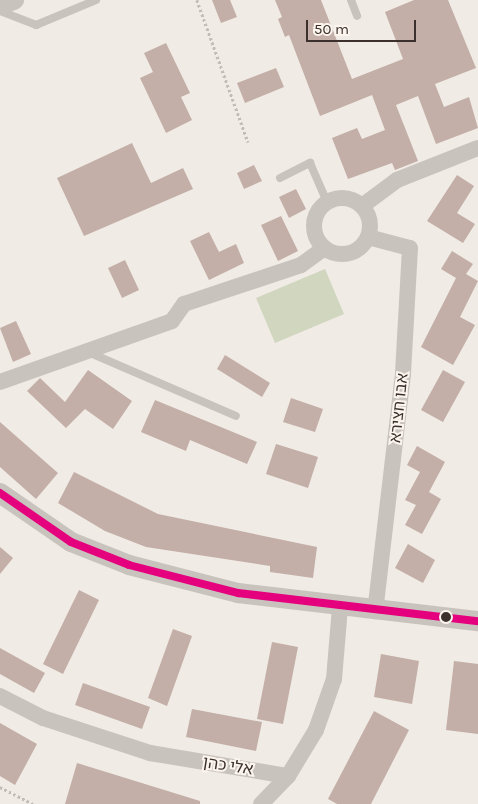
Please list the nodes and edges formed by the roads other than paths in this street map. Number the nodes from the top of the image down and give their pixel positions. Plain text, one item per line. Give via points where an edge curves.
1 (14, 0) edge
2 (96, 0) edge
3 (351, 0) edge
4 (0, 6) edge
5 (0, 11) edge
6 (357, 16) dead end
7 (478, 148) edge
8 (280, 178) dead end
9 (328, 202) junction
10 (362, 206) junction
11 (368, 237) junction
12 (324, 248) junction
13 (86, 351) junction
14 (0, 382) edge
15 (236, 416) dead end
16 (0, 493) edge
17 (340, 608) junction
18 (376, 611) junction
19 (478, 621) edge
20 (0, 696) edge
21 (288, 776) junction
22 (260, 804) edge

1 - 4 street
2 - 5 lane via 36,25
3 - 6 lane
7 - 10 street via 397,180
8 - 9 lane via 310,163
9 - 10 street via 344,198
9 - 12 street via 314,224
10 - 11 street via 370,223
11 - 12 street via 350,253
11 - 18 street, אבו חצירא via 410,248 403,374
12 - 13 street via 301,264 184,304 172,321
13 - 14 street
13 - 15 lane
16 - 17 street via 71,542 130,565 238,593
17 - 18 street
17 - 21 street via 334,679 316,730
18 - 19 street
20 - 21 street, אלי כהן via 42,718 150,753
21 - 22 street

